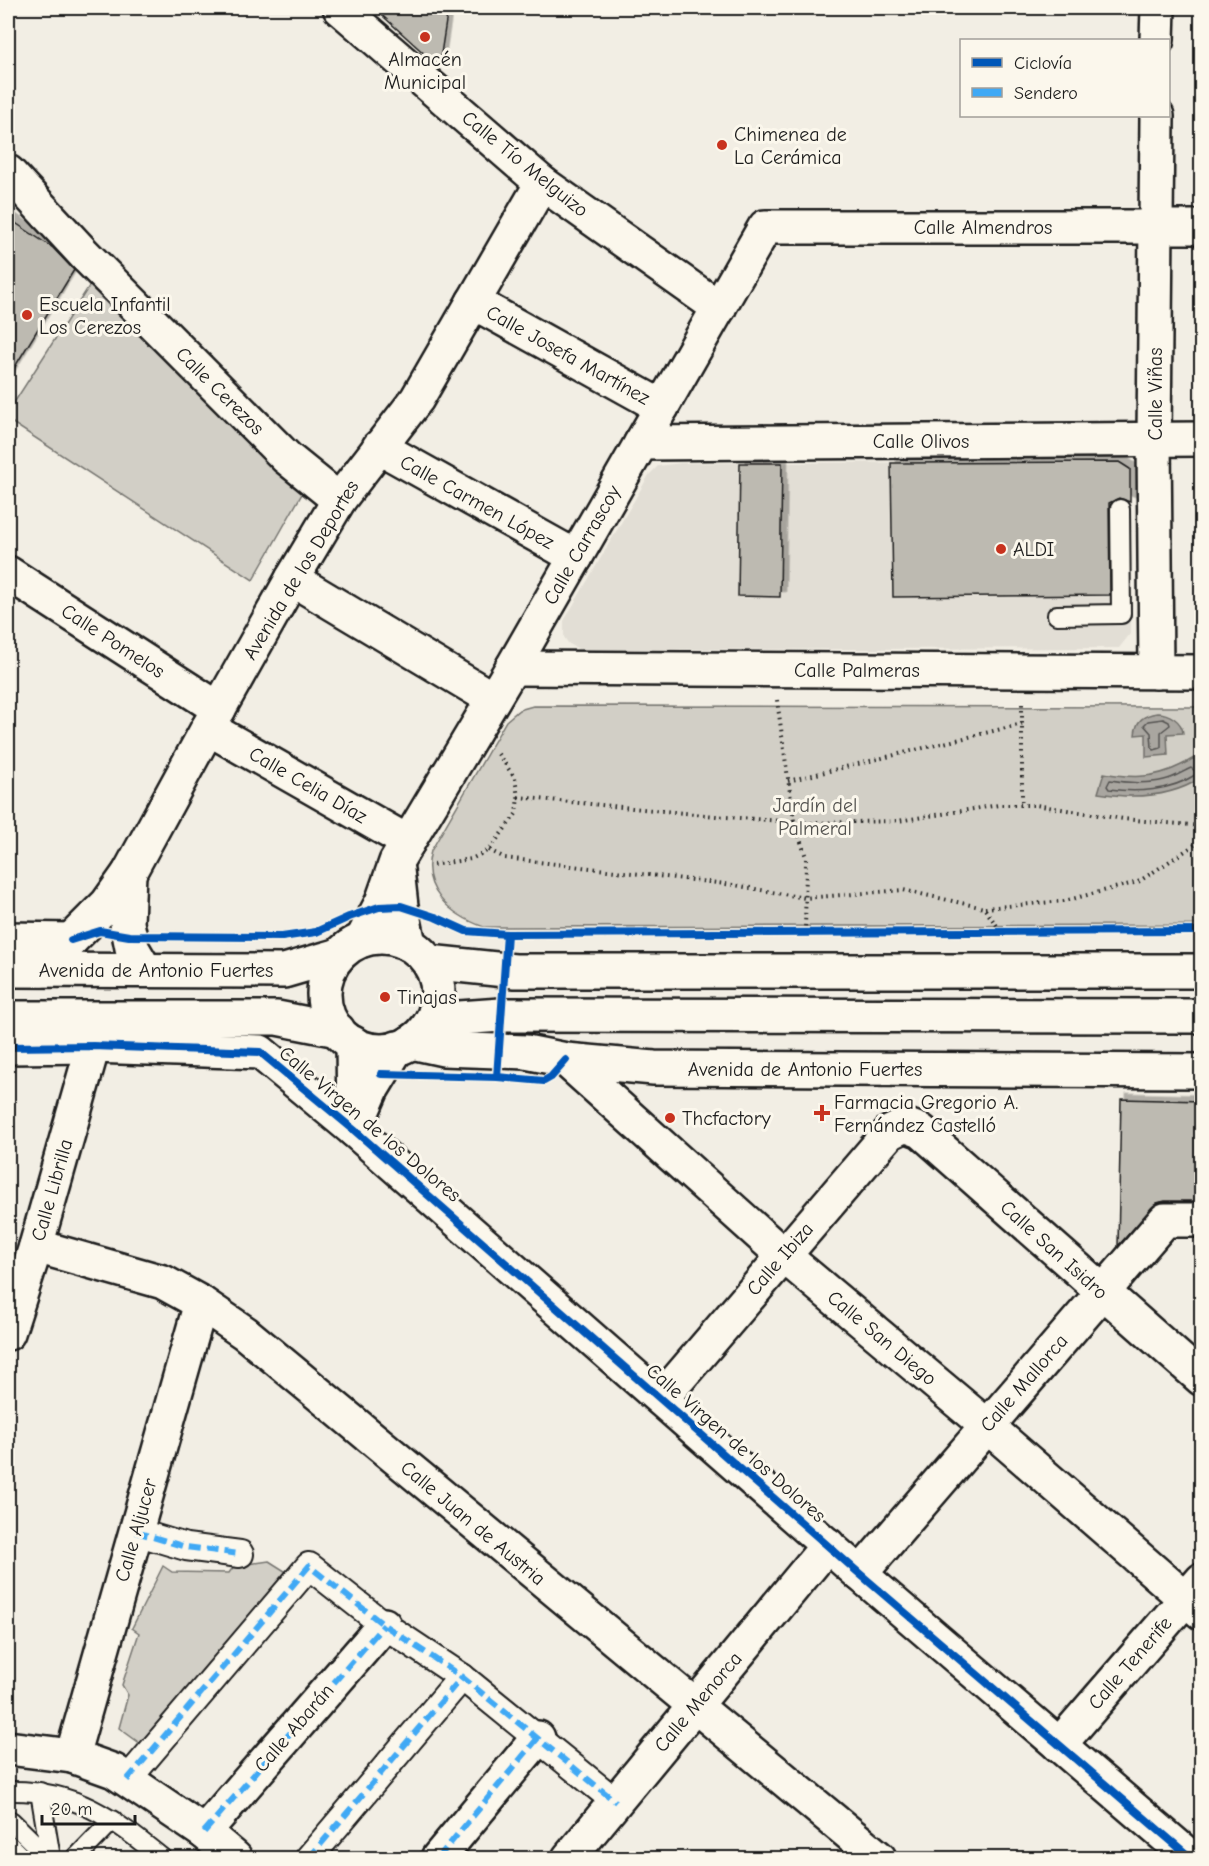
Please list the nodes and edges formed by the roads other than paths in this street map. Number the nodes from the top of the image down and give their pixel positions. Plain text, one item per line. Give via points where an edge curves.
1 (340, 8) edge
2 (1158, 8) edge
3 (1157, 39) edge
4 (1157, 117) edge
5 (8, 172) edge
6 (542, 183) junction
7 (765, 227) joint
8 (1156, 227) junction
9 (1202, 227) edge
10 (474, 302) junction
11 (719, 308) junction
12 (662, 407) junction
13 (1154, 439) junction
14 (1202, 439) edge
15 (641, 443) junction
16 (379, 447) junction
17 (339, 500) junction
18 (1120, 509) dead end
19 (576, 556) junction
20 (8, 573) edge
21 (292, 579) junction
22 (1057, 615) dead end
23 (512, 668) junction
24 (1156, 672) junction
25 (1202, 672) edge
26 (493, 699) junction
27 (213, 718) junction
28 (402, 852) junction
29 (129, 873) junction
30 (8, 939) edge
31 (72, 940) junction
32 (350, 948) junction
33 (419, 953) junction
34 (8, 970) edge
35 (40, 970) junction
36 (145, 970) junction
37 (1202, 971) edge
38 (1202, 1016) edge
39 (8, 1018) edge
40 (345, 1037) junction
41 (413, 1037) junction
42 (93, 1046) junction
43 (8, 1047) edge
44 (566, 1060) junction
45 (1202, 1071) edge
46 (905, 1125) joint
47 (354, 1130) junction
48 (1202, 1220) edge
49 (36, 1246) junction
50 (783, 1255) junction
51 (1102, 1292) junction
52 (201, 1303) junction
53 (8, 1333) edge
54 (1202, 1379) edge
55 (661, 1400) junction
56 (987, 1426) junction
57 (136, 1532) junction
58 (828, 1545) junction
59 (240, 1554) dead end
60 (860, 1574) junction
61 (1196, 1597) edge
62 (384, 1624) junction
63 (462, 1677) junction
64 (694, 1706) junction
65 (538, 1738) junction
66 (1059, 1745) junction
67 (8, 1748) edge
68 (72, 1756) junction
69 (127, 1780) junction
70 (8, 1791) edge
71 (40, 1792) junction
72 (8, 1799) edge
73 (616, 1802) junction
74 (113, 1820) junction
75 (9, 1825) edge
76 (204, 1832) junction
77 (8, 1844) edge
78 (22, 1858) edge
79 (50, 1858) edge
80 (76, 1858) edge
81 (162, 1858) edge
82 (235, 1858) edge
83 (309, 1858) edge
84 (438, 1858) edge
85 (569, 1858) edge
86 (879, 1858) edge
87 (1191, 1858) edge

1 - 6 street, Calle Tío Melguizo
2 - 3 street
4 - 8 street, Calle Viñas
5 - 17 street, Calle Cerezos via 287,458
6 - 10 street, Avenida de los Deportes
6 - 11 street, Calle Tío Melguizo
7 - 8 street, Calle Almendros
7 - 11 street, Calle Carrascoy
8 - 9 street, Calle Almendros
8 - 13 street, Calle Viñas
10 - 12 street, Calle Josefa Martínez
10 - 16 street, Avenida de los Deportes via 417,399
11 - 12 street, Calle Carrascoy
12 - 15 street, Calle Carrascoy
13 - 14 street, Calle Olivos
13 - 15 street, Calle Olivos
13 - 24 street, Calle Viñas
15 - 19 street, Calle Carrascoy
16 - 17 street, Avenida de los Deportes
16 - 19 street, Calle Carmen López
17 - 21 street, Avenida de los Deportes
18 - 22 lane via 1121,614
19 - 23 street, Calle Carrascoy
20 - 27 street, Calle Pomelos
21 - 26 street
21 - 27 street, Avenida de los Deportes
23 - 24 street, Calle Palmeras
23 - 26 street, Calle Carrascoy
24 - 25 street, Calle Palmeras
26 - 28 street, Calle Carrascoy
27 - 28 street, Calle Celia Díaz
27 - 29 street, Avenida de los Deportes
28 - 32 street, Calle Carrascoy via 382,902
28 - 33 street via 401,906
29 - 31 street, Avenida de los Deportes via 107,904
29 - 36 street via 127,923 132,948
30 - 31 street, Avenida de Antonio Fuertes
31 - 35 street, Avenida de los Deportes
32 - 33 street via 378,936 393,938
32 - 36 street, Avenida de Antonio Fuertes via 284,971
32 - 40 street via 330,969 325,984 329,1017
33 - 37 street via 515,971
33 - 41 street via 435,976 437,1006
34 - 35 street, Avenida de Antonio Fuertes
35 - 36 street, Avenida de Antonio Fuertes
38 - 41 street via 501,1015
39 - 40 street via 277,1018
40 - 41 street via 375,1050
40 - 47 street, Calle Virgen de los Dolores
41 - 44 street, Avenida de Antonio Fuertes via 443,1049 526,1052
41 - 47 street, Calle Virgen de los Dolores via 372,1089
42 - 43 street
42 - 47 street, Calle Virgen de los Dolores via 260,1052
42 - 49 street, Calle Librilla
44 - 45 street, Avenida de Antonio Fuertes via 654,1068
44 - 50 street, Calle San Diego
46 - 50 street, Calle Ibiza via 889,1133
46 - 51 street, Calle San Isidro via 921,1131
47 - 55 street, Calle Virgen de los Dolores
48 - 51 street, Calle Mallorca via 1165,1220
49 - 52 street, Calle Juan de Austria via 163,1282
49 - 53 street, Calle Librilla
50 - 55 street, Calle Ibiza
50 - 56 street, Calle San Diego
51 - 54 street, Calle San Isidro
51 - 56 street, Calle Mallorca
52 - 57 street, Calle Aljucer
52 - 64 street, Calle Juan de Austria via 245,1333
55 - 58 street, Calle Virgen de los Dolores
56 - 60 street, Calle Mallorca
56 - 61 street, Calle San Diego
57 - 59 street via 186,1547
57 - 68 street, Calle Aljucer
58 - 60 street, Calle Virgen de los Dolores
58 - 64 street, Calle Menorca
60 - 66 street, Calle Virgen de los Dolores
61 - 66 street, Calle Tenerife
62 - 63 street
62 - 69 street via 309,1566
62 - 76 street, Calle Abarán
63 - 65 street
63 - 83 street
64 - 73 street, Calle Menorca
64 - 86 street, Calle Juan de Austria
65 - 73 street
65 - 84 street
66 - 87 street, Calle Virgen de los Dolores
67 - 68 street
68 - 69 street via 114,1771
69 - 76 street
70 - 71 lane
71 - 74 lane via 86,1805
71 - 79 lane
72 - 75 lane
73 - 85 street, Calle Menorca
74 - 80 lane
74 - 81 lane
75 - 79 lane
76 - 82 street
77 - 78 lane

